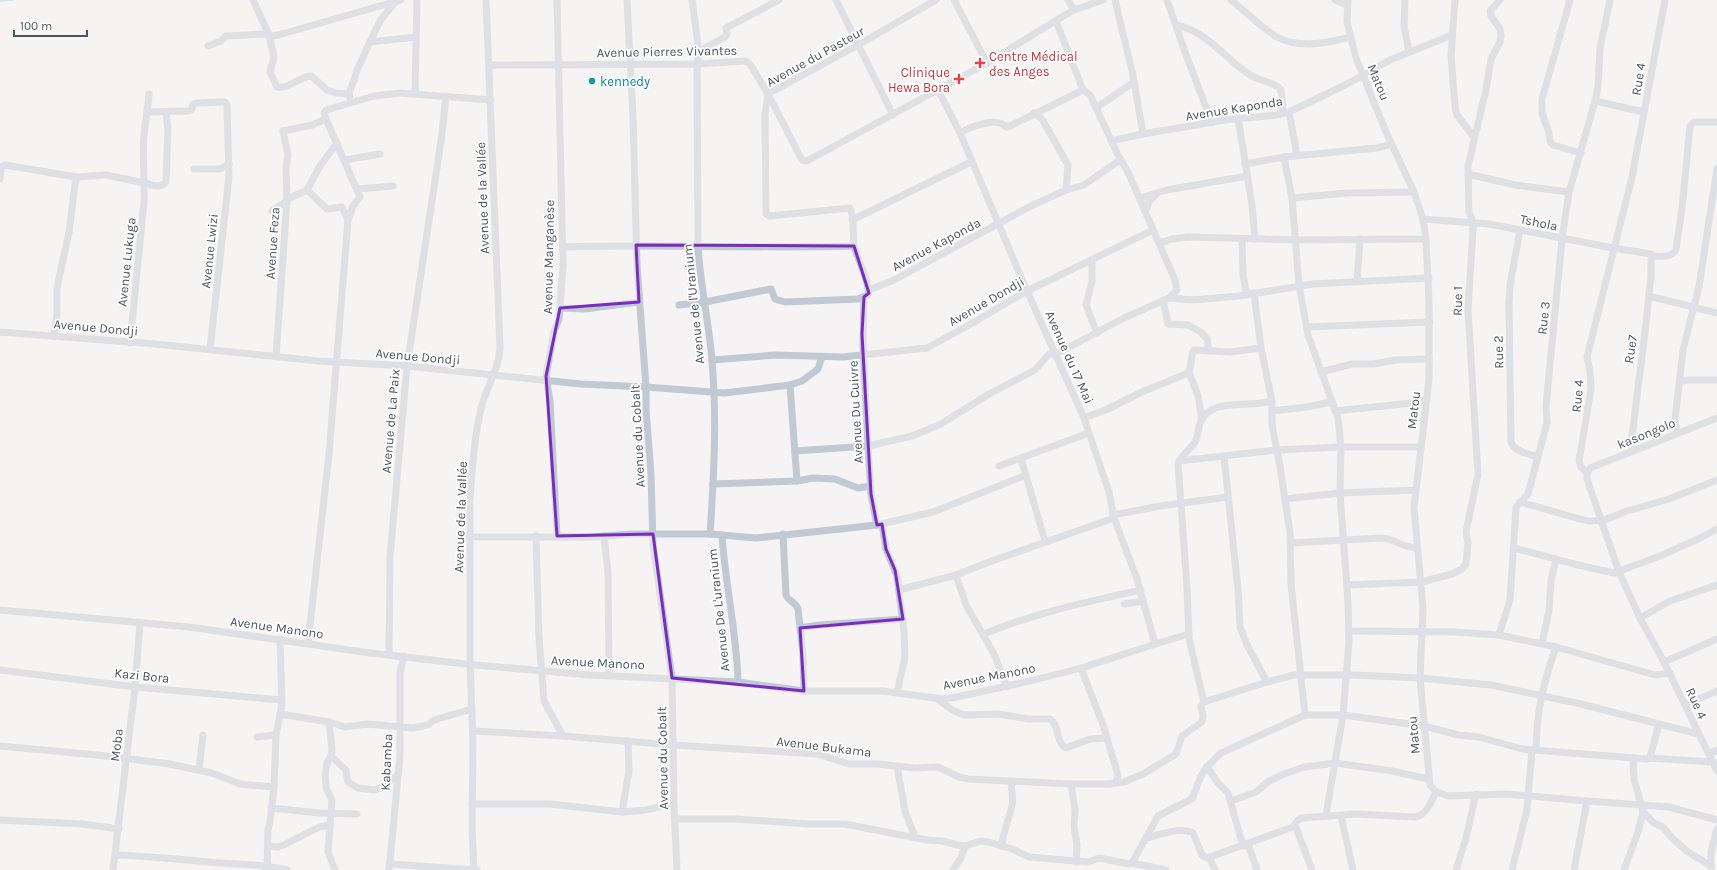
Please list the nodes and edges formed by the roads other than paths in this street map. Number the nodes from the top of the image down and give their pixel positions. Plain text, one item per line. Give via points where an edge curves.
1 (253, 0) edge
2 (417, 0) edge
3 (486, 0) edge
4 (557, 0) edge
5 (627, 0) edge
6 (692, 0) edge
7 (779, 0) edge
8 (836, 0) edge
9 (936, 0) edge
10 (954, 0) edge
11 (1068, 0) edge
12 (1103, 0) edge
13 (1115, 0) edge
14 (1167, 0) edge
15 (1231, 0) edge
16 (1335, 0) edge
17 (1405, 0) edge
18 (1455, 0) edge
19 (1500, 0) edge
20 (1570, 0) edge
21 (1610, 0) edge
22 (1665, 0) edge
23 (398, 1) edge
24 (1347, 2) edge
25 (1074, 10) junction
26 (1056, 21) junction
27 (1176, 25) junction
28 (269, 35) junction
29 (1452, 35) junction
30 (1350, 37) junction
31 (416, 38) junction
32 (370, 42) junction
33 (858, 45) junction
34 (208, 46) dead end
35 (699, 50) junction
36 (1409, 52) junction
37 (987, 63) junction
38 (629, 64) junction
39 (697, 64) junction
40 (490, 65) junction
41 (559, 65) junction
42 (1363, 75) junction
43 (1134, 82) junction
44 (938, 90) junction
45 (1083, 90) junction
46 (415, 93) junction
47 (149, 94) dead end
48 (349, 94) junction
49 (768, 94) junction
50 (446, 96) junction
51 (491, 100) junction
52 (1596, 101) junction
53 (352, 102) junction
54 (1096, 108) junction
55 (148, 112) junction
56 (166, 112) junction
57 (1644, 112) junction
58 (1034, 113) junction
59 (1286, 113) junction
60 (893, 115) junction
61 (1238, 118) junction
62 (326, 119) junction
63 (1717, 122) edge
64 (1212, 123) junction
65 (960, 133) junction
66 (1143, 134) junction
67 (1474, 137) junction
68 (1112, 141) junction
69 (337, 143) junction
70 (1392, 144) junction
71 (1581, 153) junction
72 (380, 154) dead end
73 (1297, 155) junction
74 (1284, 157) junction
75 (345, 160) junction
76 (1120, 160) junction
77 (971, 162) junction
78 (229, 164) junction
79 (1246, 164) junction
80 (1, 167) edge
81 (1717, 168) edge
82 (194, 169) dead end
83 (1468, 174) junction
84 (1247, 176) junction
85 (76, 177) junction
86 (0, 179) edge
87 (145, 183) junction
88 (393, 186) dead end
89 (358, 189) junction
90 (307, 190) junction
91 (1066, 190) junction
92 (1414, 192) junction
93 (1569, 192) junction
94 (1157, 193) junction
95 (1140, 198) junction
96 (1292, 198) junction
97 (287, 201) junction
98 (272, 211) dead end
99 (1146, 211) junction
100 (1422, 219) junction
101 (348, 220) junction
102 (852, 220) junction
103 (1473, 222) junction
104 (1000, 224) junction
105 (1153, 230) junction
106 (1520, 230) junction
107 (1242, 239) junction
108 (1254, 239) junction
109 (1360, 239) junction
110 (1426, 239) junction
111 (1562, 239) junction
112 (1296, 240) junction
113 (1159, 243) junction
114 (636, 245) junction
115 (698, 246) junction
116 (854, 246) junction
117 (562, 247) junction
118 (1614, 248) junction
119 (1650, 254) junction
120 (1092, 259) junction
121 (1428, 278) junction
122 (1357, 281) junction
123 (1299, 285) junction
124 (869, 290) junction
125 (1027, 291) junction
126 (1251, 294) junction
127 (1649, 296) junction
128 (864, 297) junction
129 (1166, 299) junction
130 (639, 302) junction
131 (704, 302) junction
132 (679, 305) dead end
133 (560, 308) junction
134 (1694, 308) junction
135 (1717, 313) edge
136 (1430, 322) junction
137 (1307, 327) junction
138 (0, 332) edge
139 (1097, 333) junction
140 (54, 336) junction
141 (130, 342) junction
142 (1261, 348) junction
143 (210, 349) junction
144 (1209, 351) junction
145 (1056, 354) junction
146 (863, 355) junction
147 (276, 356) junction
148 (822, 357) junction
149 (1429, 359) junction
150 (712, 360) junction
151 (337, 361) junction
152 (407, 366) junction
153 (1189, 372) junction
154 (1321, 372) junction
155 (495, 375) junction
156 (547, 380) junction
157 (1717, 380) edge
158 (1680, 382) junction
159 (790, 385) junction
160 (646, 387) junction
161 (714, 392) junction
162 (1427, 400) junction
163 (1272, 401) junction
164 (1332, 402) junction
165 (1272, 411) junction
166 (1336, 411) junction
167 (1084, 418) junction
168 (1717, 418) edge
169 (1202, 419) junction
170 (1089, 433) junction
171 (1677, 433) junction
172 (868, 446) junction
173 (1341, 447) junction
174 (1421, 447) junction
175 (1277, 450) junction
176 (1632, 451) junction
177 (795, 452) junction
178 (1224, 457) junction
179 (1537, 457) junction
180 (1021, 459) junction
181 (1179, 461) junction
182 (999, 466) dead end
183 (1587, 473) junction
184 (1026, 475) junction
185 (1717, 480) edge
186 (797, 481) junction
187 (713, 484) junction
188 (871, 486) junction
189 (1416, 490) junction
190 (1340, 493) junction
191 (1228, 497) junction
192 (1285, 499) junction
193 (1520, 502) junction
194 (1181, 503) junction
195 (1113, 516) junction
196 (1602, 521) junction
197 (879, 525) junction
198 (1717, 529) edge
199 (653, 534) junction
200 (710, 534) junction
201 (783, 534) junction
202 (722, 535) junction
203 (536, 536) junction
204 (557, 536) junction
205 (604, 536) junction
206 (469, 537) junction
207 (1344, 540) junction
208 (1045, 541) junction
209 (1290, 543) junction
210 (1417, 548) junction
211 (1514, 548) junction
212 (1556, 559) junction
213 (1619, 572) junction
214 (956, 575) junction
215 (1421, 582) junction
216 (1347, 585) junction
217 (1717, 585) edge
218 (899, 590) junction
219 (1141, 590) junction
220 (1143, 601) junction
221 (1124, 604) dead end
222 (0, 610) edge
223 (1640, 618) junction
224 (903, 619) junction
225 (140, 623) junction
226 (800, 628) junction
227 (1349, 631) junction
228 (1422, 632) junction
229 (984, 634) junction
230 (1189, 634) junction
231 (1499, 635) junction
232 (280, 639) junction
233 (1717, 639) edge
234 (308, 643) junction
235 (1542, 643) junction
236 (1155, 644) junction
237 (1556, 646) junction
238 (389, 654) junction
239 (404, 656) junction
240 (1664, 662) junction
241 (470, 664) junction
242 (1081, 668) junction
243 (0, 670) edge
244 (542, 670) junction
245 (1670, 673) junction
246 (609, 675) junction
247 (1301, 675) junction
248 (1345, 675) junction
249 (672, 678) junction
250 (1420, 678) junction
251 (738, 682) junction
252 (1267, 682) junction
253 (135, 687) junction
254 (1007, 687) junction
255 (804, 691) junction
256 (1717, 691) edge
257 (897, 693) junction
258 (1540, 696) junction
259 (936, 698) junction
260 (281, 700) junction
261 (1204, 702) junction
262 (1685, 705) junction
263 (472, 709) junction
264 (280, 714) junction
265 (1305, 715) junction
266 (1343, 715) junction
267 (329, 722) junction
268 (1659, 724) junction
269 (1424, 726) junction
270 (400, 727) junction
271 (473, 731) junction
272 (1698, 734) junction
273 (203, 735) dead end
274 (276, 735) junction
275 (257, 736) dead end
276 (563, 736) junction
277 (1107, 738) junction
278 (628, 741) junction
279 (673, 745) junction
280 (0, 746) edge
281 (1534, 750) junction
282 (1717, 750) edge
283 (1709, 754) junction
284 (330, 756) junction
285 (127, 758) junction
286 (1633, 758) junction
287 (1649, 758) junction
288 (1713, 762) junction
289 (1335, 763) junction
290 (897, 766) junction
291 (1207, 767) junction
292 (199, 770) junction
293 (1717, 771) edge
294 (398, 775) junction
295 (1428, 779) junction
296 (1012, 782) junction
297 (1116, 782) junction
298 (1071, 784) junction
299 (274, 787) junction
300 (1436, 792) junction
301 (1476, 794) junction
302 (1528, 796) junction
303 (1587, 801) junction
304 (1231, 802) junction
305 (472, 804) junction
306 (674, 806) junction
307 (272, 808) junction
308 (1642, 809) junction
309 (622, 812) junction
310 (332, 813) junction
311 (357, 814) dead end
312 (1326, 815) junction
313 (1341, 816) junction
314 (675, 819) junction
315 (0, 820) edge
316 (1717, 820) edge
317 (331, 825) junction
318 (1295, 825) junction
319 (119, 829) junction
320 (1717, 829) edge
321 (915, 837) junction
322 (1147, 838) junction
323 (1245, 845) junction
324 (268, 846) junction
325 (965, 846) junction
326 (1002, 846) junction
327 (115, 855) junction
328 (1209, 857) junction
329 (1076, 862) junction
330 (1132, 864) junction
331 (390, 867) edge
332 (267, 868) edge
333 (1711, 868) edge
334 (1162, 869) edge
335 (113, 870) edge
336 (287, 870) edge
337 (335, 870) edge
338 (474, 870) edge
339 (477, 870) edge
340 (677, 870) edge
341 (953, 870) edge
342 (1215, 870) edge
343 (1257, 870) edge
344 (1312, 870) edge
345 (1353, 870) edge
346 (1456, 870) edge
347 (1512, 870) edge
348 (1574, 870) edge
349 (1624, 870) edge

1 - 28 street
2 - 31 street
3 - 40 street, Avenue de la Vallée
4 - 41 street, Avenue Manganèse
5 - 38 street, Avenue du Cobalt
6 - 35 street, Avenue de l'Uranium
7 - 35 street via 726,28 725,37
8 - 33 street
9 - 33 street, Avenue du Pasteur
10 - 37 street
11 - 25 street
12 - 25 street
13 - 43 street
14 - 27 street
15 - 30 street via 1271,33 1284,40 1307,44
16 - 24 street
17 - 36 street via 1404,26
18 - 29 street
19 - 67 street, Rue 1 via 1490,9 1501,35 1491,59
20 - 71 street via 1542,99 1542,113 1553,145
21 - 52 street, Rue 3 via 1600,48
22 - 57 street, Rue 4
23 - 28 street via 302,29 275,36
23 - 32 street via 380,21
24 - 30 street, Matou
25 - 26 street
26 - 37 street
26 - 45 street
27 - 59 street via 1194,30 1224,52 1245,72 1277,86
27 - 64 street
28 - 34 street via 226,36
28 - 48 street via 274,57 270,72 277,87 289,86 299,79 310,76 327,90
29 - 36 street, Avenue Kaponda
29 - 67 street via 1455,107 1457,115
30 - 42 street, Matou
31 - 32 street
31 - 46 street
32 - 48 street
33 - 49 street, Avenue du Pasteur
33 - 60 street
35 - 39 street, Avenue de l'Uranium
36 - 42 street, Avenue Kaponda
37 - 44 street
38 - 39 street, Avenue Pierres Vivantes
38 - 41 street, Avenue Pierres Vivantes
38 - 114 street, Avenue du Cobalt
39 - 49 street, Avenue Pierres Vivantes via 746,61
39 - 115 street, Avenue de l'Uranium
40 - 41 street, Avenue Pierres Vivantes
40 - 51 street, Avenue de la Vallée
41 - 117 street, Avenue Manganèse
42 - 59 street, Avenue Kaponda
42 - 70 street, Matou
43 - 54 street
43 - 66 street
44 - 60 street
44 - 65 street, Avenue du 17 Mai
45 - 54 street via 1088,92
45 - 58 street
46 - 50 street
46 - 53 street via 374,96
47 - 55 street, Avenue Lukuga
48 - 53 street
49 - 60 street, Avenue Pierres Vivantes via 802,160 805,161
49 - 102 street, Avenue du Pasteur via 765,115 766,215 849,208
50 - 51 street
50 - 152 street, Avenue de La Paix
51 - 155 street, Avenue de la Vallée via 500,347
52 - 57 street
52 - 71 street, Rue 3
53 - 62 street via 326,110
54 - 68 street
55 - 56 street
55 - 87 street, Avenue Lukuga via 144,135
56 - 78 street, Avenue Lwizi via 189,111 194,103 225,102 228,114
56 - 87 street via 166,182 157,186
57 - 118 street, Rue 4 via 1632,177
58 - 65 street via 1010,126 987,123 973,126
58 - 91 street via 1042,119 1068,165
59 - 61 street, Avenue Kaponda
59 - 73 street
61 - 64 street, Avenue Kaponda
61 - 79 street
62 - 69 street
62 - 97 street, Avenue Feza via 312,125 283,131 288,155
63 - 119 street, Tshola via 1694,122 1690,126 1676,250 1670,256
64 - 66 street, Avenue Kaponda
65 - 77 street, Avenue du 17 Mai
66 - 68 street, Avenue Kaponda
67 - 83 street, Rue 1
68 - 76 street
69 - 75 street
69 - 90 street
70 - 73 street via 1377,148
70 - 92 street, Matou
71 - 93 street, Rue 3
72 - 75 street
73 - 74 street
74 - 79 street
74 - 96 street
75 - 89 street
76 - 91 street, Avenue Kaponda via 1084,184
76 - 95 street
77 - 102 street
77 - 104 street, Avenue du 17 Mai
78 - 82 street via 223,169
78 - 143 street, Avenue Lwizi
79 - 84 street
80 - 85 street via 5,165
80 - 86 street
81 - 134 street
83 - 93 street via 1515,185
83 - 103 street, Rue 1 via 1469,212
84 - 94 street
84 - 108 street
85 - 87 street via 106,175
85 - 140 street via 70,225 57,288
87 - 141 street, Avenue Lukuga
88 - 89 street
89 - 101 street via 360,197 353,206
90 - 97 street
90 - 101 street via 327,209 342,207
91 - 104 street, Avenue Kaponda
92 - 96 street via 1347,192
92 - 100 street, Matou
93 - 111 street, Rue 3
94 - 95 street
94 - 99 street via 1149,202
95 - 99 street
96 - 112 street
97 - 98 street
97 - 147 street, Avenue Feza
99 - 105 street
100 - 103 street, Tshola
100 - 110 street, Matou
101 - 151 street
102 - 116 street
103 - 106 street, Tshola
103 - 215 street, Rue 1 via 1468,310 1478,474 1466,532 1468,553 1462,569
104 - 124 street, Avenue Kaponda via 894,280
104 - 125 street, Avenue du 17 Mai
105 - 113 street
105 - 120 street, Avenue Dondji
106 - 111 street, Tshola
106 - 179 street, Rue 2 via 1509,305 1511,442 1516,449
107 - 108 street
107 - 113 street via 1183,237
107 - 126 street via 1243,275
108 - 112 street
109 - 110 street
109 - 112 street
109 - 122 street
110 - 121 street, Matou
111 - 118 street, Tshola
111 - 179 street, Rue 3 via 1546,406 1547,423
112 - 123 street
113 - 129 street via 1178,287 1177,291
114 - 115 street
114 - 117 street
114 - 130 street, Avenue du Cobalt
115 - 116 street
115 - 131 street, Avenue de l'Uranium
116 - 124 street
117 - 133 street, Avenue Manganèse
118 - 119 street, Tshola
118 - 183 street, Rue 4 via 1587,357 1591,389 1579,461
119 - 127 street, Rue7
120 - 125 street, Avenue Dondji
120 - 139 street via 1092,281 1086,305
121 - 122 street
121 - 136 street, Matou
122 - 123 street
123 - 126 street
123 - 137 street
124 - 128 street via 868,295
125 - 145 street, Avenue du 17 Mai
125 - 146 street, Avenue Dondji via 932,346
126 - 129 street via 1186,300
126 - 142 street
127 - 134 street
127 - 176 street, Rue7 via 1632,430
128 - 131 street via 785,302 775,299 770,289
128 - 146 street, Avenue Du Cuivre
129 - 139 street
129 - 144 street via 1168,324 1188,325 1201,332 1207,338
130 - 133 street via 585,309
130 - 160 street, Avenue du Cobalt
131 - 132 street
131 - 150 street, Avenue de l'Uranium
133 - 156 street, Avenue Manganèse
134 - 135 street
134 - 158 street via 1683,350
136 - 137 street
136 - 149 street, Matou
137 - 154 street
138 - 140 street, Avenue Dondji
139 - 145 street
140 - 141 street, Avenue Dondji
141 - 143 street, Avenue Dondji
142 - 144 street via 1230,352
142 - 163 street
143 - 147 street, Avenue Dondji
144 - 153 street via 1193,351
145 - 167 street, Avenue du 17 Mai
145 - 172 street via 1049,354 1035,370 940,424 912,436
146 - 148 street, Avenue Dondji
146 - 172 street, Avenue Du Cuivre
147 - 151 street, Avenue Dondji
148 - 150 street, Avenue Dondji via 776,354
148 - 159 street, Avenue Dondji via 818,369 802,381
149 - 154 street via 1347,365
149 - 162 street, Matou
150 - 161 street, Avenue de l'Uranium
151 - 152 street, Avenue Dondji
151 - 234 street
152 - 155 street, Avenue Dondji
152 - 238 street, Avenue de La Paix via 390,557
153 - 167 street
153 - 169 street via 1198,396
154 - 164 street
155 - 156 street, Avenue Dondji
155 - 206 street, Avenue de la Vallée via 479,419
156 - 160 street, Avenue Dondji via 602,386
156 - 204 street, Avenue Manganèse
157 - 158 street
158 - 171 street via 1675,420
159 - 161 street, Avenue Dondji via 738,392
159 - 177 street
160 - 161 street, Avenue Dondji
160 - 199 street, Avenue du Cobalt
161 - 187 street, Avenue de l'Uranium
162 - 166 street
162 - 174 street, Matou
163 - 165 street
163 - 169 street via 1218,407 1205,414
164 - 165 street via 1307,408
164 - 166 street
165 - 175 street
166 - 173 street
167 - 170 street, Avenue du 17 Mai
168 - 171 street, kasongolo
169 - 181 street via 1195,442
170 - 180 street
170 - 195 street, Avenue du 17 Mai via 1109,492
171 - 176 street, kasongolo
172 - 177 street
172 - 188 street, Avenue Du Cuivre
173 - 174 street
173 - 175 street
173 - 190 street
174 - 189 street, Matou
175 - 178 street
175 - 192 street
176 - 183 street, kasongolo via 1590,468
177 - 186 street
178 - 181 street
178 - 191 street
179 - 193 street, Rue 3 via 1528,494
180 - 182 street
180 - 184 street
181 - 194 street, Avenue Bukama
183 - 196 street, Rue 4
184 - 197 street via 933,512
184 - 208 street
185 - 196 street
186 - 187 street
186 - 188 street via 813,478 835,479 858,488
187 - 200 street, Avenue de l'Uranium
188 - 197 street, Avenue Du Cuivre
189 - 190 street
189 - 210 street, Matou via 1414,508
190 - 192 street
190 - 207 street
191 - 194 street
191 - 252 street via 1240,627
192 - 209 street
193 - 196 street via 1588,521
193 - 211 street, Rue 3 via 1516,510
194 - 195 street
194 - 230 street, Avenue Bukama
195 - 208 street
195 - 219 street, Avenue du 17 Mai
196 - 213 street, Rue 4
197 - 201 street
197 - 218 street, Avenue Du Cuivre via 896,570
198 - 213 street via 1698,540
199 - 200 street
199 - 205 street
199 - 249 street, Avenue du Cobalt via 654,558
200 - 202 street
201 - 202 street via 751,538
201 - 226 street via 786,595 797,607
202 - 251 street, Avenue De L'uranium
203 - 204 street
203 - 206 street
203 - 244 street
204 - 205 street
205 - 246 street via 608,572
206 - 241 street, Avenue de la Vallée
207 - 209 street
207 - 210 street via 1390,538 1404,546
207 - 216 street
208 - 214 street
209 - 247 street via 1291,583
210 - 215 street, Matou
211 - 212 street
211 - 231 street, Rue 3 via 1510,600
212 - 213 street
212 - 235 street
213 - 223 street, Rue 4
214 - 218 street
214 - 229 street via 966,605
215 - 216 street
215 - 228 street, Matou
216 - 227 street
217 - 223 street via 1670,602
218 - 224 street, Avenue Du Cuivre
219 - 220 street, Avenue du 17 Mai
219 - 229 street via 1040,614
220 - 221 street
220 - 236 street, Avenue du 17 Mai
222 - 225 street, Avenue Manono
223 - 240 street, Rue 4
224 - 226 street
224 - 257 street, Avenue Du Cuivre via 905,651
225 - 232 street, Avenue Manono
225 - 253 street, Moba
226 - 255 street
227 - 228 street
227 - 248 street
228 - 231 street
228 - 250 street, Matou
229 - 254 street
230 - 236 street, Avenue Manono
230 - 261 street, Avenue Bukama
231 - 235 street
232 - 234 street, Avenue Manono
232 - 260 street
233 - 240 street
234 - 238 street, Avenue Manono
235 - 237 street
236 - 242 street, Avenue Manono
237 - 245 street via 1655,675
237 - 258 street
238 - 239 street, Avenue Manono
239 - 241 street, Avenue Manono
239 - 270 street, Kabamba via 400,672
240 - 245 street, Rue 4
241 - 244 street, Avenue Manono
241 - 263 street, Avenue de la Vallée
242 - 254 street, Avenue Manono
242 - 277 street
243 - 253 street, Kazi Bora
244 - 246 street, Avenue Manono
244 - 276 street via 544,701
245 - 262 street, Rue 4
246 - 249 street, Avenue Manono
247 - 248 street
247 - 252 street
247 - 265 street
248 - 250 street
248 - 266 street
249 - 251 street, Avenue Manono
249 - 279 street, Avenue du Cobalt
250 - 258 street via 1482,683
250 - 269 street, Matou
251 - 255 street, Avenue Manono
252 - 261 street
253 - 260 street, Kazi Bora
253 - 285 street, Moba
254 - 259 street, Avenue Manono via 951,698
255 - 257 street, Avenue Manono
256 - 262 street
257 - 259 street, Avenue Manono
258 - 268 street
258 - 281 street
259 - 277 street via 964,715 999,714 1028,719 1050,719 1061,744 1066,748 1090,739
260 - 264 street
261 - 297 street, Avenue Bukama via 1201,706 1202,722 1182,736 1176,754 1143,774 1124,782
262 - 272 street, Rue 4
263 - 270 street via 423,726
263 - 271 street, Avenue de la Vallée
264 - 267 street
264 - 274 street
265 - 266 street
265 - 291 street via 1229,748
266 - 269 street
266 - 289 street
267 - 270 street via 345,727 366,724
267 - 284 street via 332,750
268 - 272 street
268 - 287 street
269 - 281 street
269 - 295 street, Matou
270 - 294 street, Kabamba
271 - 276 street, Avenue Bukama
271 - 305 street, Avenue de la Vallée
272 - 283 street, Rue 4
273 - 292 street
274 - 275 street
274 - 299 street
276 - 278 street, Avenue Bukama
277 - 297 street via 1118,775
278 - 279 street, Avenue Bukama
278 - 309 street via 629,771
279 - 290 street, Avenue Bukama via 817,754 849,764
279 - 306 street, Avenue du Cobalt
280 - 285 street
281 - 286 street
281 - 302 street
282 - 283 street
283 - 288 street, Rue 4
284 - 294 street via 346,770 348,782 358,788 374,790 383,787
284 - 310 street via 325,775 326,788 332,800
285 - 292 street
285 - 319 street, Moba
286 - 287 street
286 - 308 street via 1634,779
287 - 288 street
288 - 293 street, Rue 4
289 - 295 street
289 - 304 street via 1304,767 1284,774 1264,784 1256,792
289 - 312 street
290 - 296 street, Avenue Bukama via 938,767 968,780
290 - 321 street via 905,811
291 - 304 street via 1228,793
291 - 322 street via 1192,799 1158,816
292 - 299 street via 240,784
294 - 331 street, Kabamba
295 - 300 street, Matou via 1431,788
296 - 298 street, Avenue Bukama
296 - 326 street via 1012,805
297 - 298 street, Avenue Bukama
298 - 329 street via 1075,810
299 - 307 street
300 - 301 street via 1449,796
300 - 313 street via 1424,814 1415,818 1356,814
301 - 302 street
301 - 346 street
302 - 303 street
302 - 347 street via 1526,816
303 - 308 street
303 - 348 street
304 - 323 street
305 - 309 street via 550,804
305 - 338 street, Avenue de la Vallée
306 - 309 street
306 - 314 street, Avenue du Cobalt
307 - 310 street
307 - 324 street
308 - 316 street via 1674,807
308 - 333 street via 1654,823
308 - 349 street via 1638,832
310 - 311 street
310 - 317 street
312 - 313 street
312 - 318 street via 1302,818
313 - 345 street
314 - 321 street via 845,824
314 - 340 street, Avenue du Cobalt
315 - 319 street via 82,824
317 - 324 street via 319,827 284,845
317 - 337 street via 328,852
318 - 323 street
318 - 344 street
319 - 327 street, Moba
320 - 333 street via 1711,852
321 - 325 street
322 - 328 street via 1189,831 1193,833 1204,858
322 - 330 street
323 - 328 street
323 - 343 street
324 - 332 street
325 - 326 street via 981,841
325 - 341 street
326 - 329 street via 1029,857
327 - 332 street
327 - 335 street, Moba
328 - 342 street
329 - 330 street via 1092,862 1099,858
330 - 334 street
331 - 338 street
332 - 336 street
338 - 339 street

